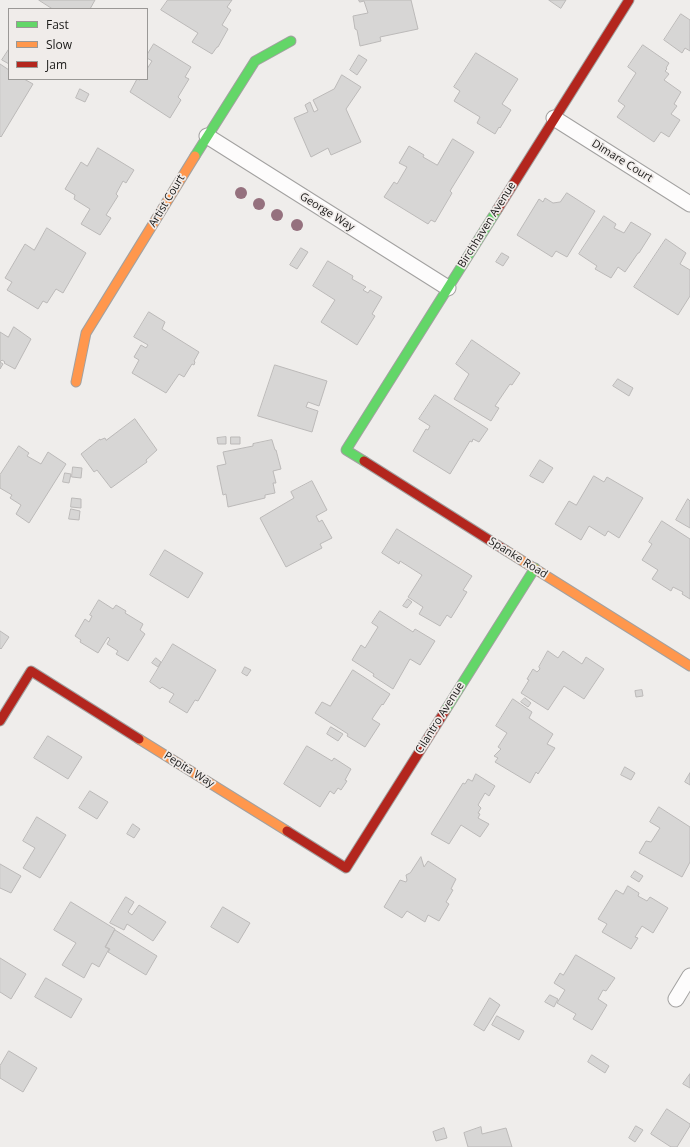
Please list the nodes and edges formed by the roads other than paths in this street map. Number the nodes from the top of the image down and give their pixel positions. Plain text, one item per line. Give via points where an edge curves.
1 (629, 0) edge
2 (290, 41) dead end
3 (554, 118) junction
4 (207, 136) junction
5 (690, 204) edge
6 (448, 288) junction
7 (76, 382) dead end
8 (346, 450) joint
9 (534, 568) junction
10 (690, 666) edge
11 (0, 721) edge
12 (346, 868) joint
13 (690, 976) edge
14 (676, 999) dead end

1 - 3 street, Birchhaven Avenue
2 - 4 street, Artist Court via 255,61
3 - 5 street, Dimare Court
3 - 6 street, Birchhaven Avenue
4 - 6 street, George Way
4 - 7 street, Artist Court via 86,333
6 - 8 street, Birchhaven Avenue
8 - 9 street, Spanke Road
9 - 10 street, Spanke Road
9 - 12 street, Cilantro Avenue
11 - 12 street, Pepita Way via 32,671
13 - 14 street

